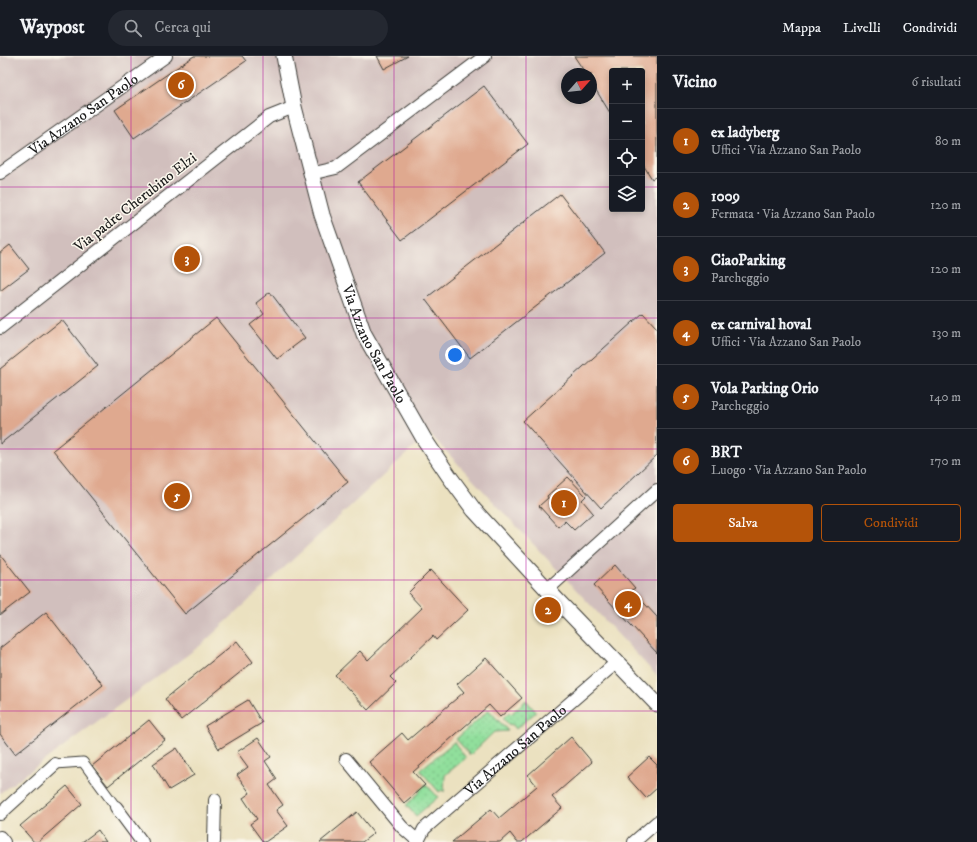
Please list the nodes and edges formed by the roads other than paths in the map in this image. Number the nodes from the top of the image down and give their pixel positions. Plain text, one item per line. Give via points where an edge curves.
1 (166, 56) edge
2 (284, 56) edge
3 (485, 56) edge
4 (294, 106) junction
5 (0, 173) edge
6 (310, 174) junction
7 (0, 328) edge
8 (657, 490) edge
9 (548, 590) junction
10 (617, 662) junction
11 (657, 704) edge
12 (346, 759) dead end
13 (55, 764) joint
14 (215, 800) dead end
15 (116, 807) joint
16 (0, 814) edge
17 (657, 822) edge
18 (0, 837) edge
19 (4, 842) edge
20 (142, 842) edge
21 (214, 842) edge
22 (418, 842) edge
23 (634, 842) edge

1 - 5 street, Via Azzano San Paolo
2 - 4 street, Via Azzano San Paolo
3 - 6 street via 336,168
4 - 6 street, Via Azzano San Paolo
4 - 7 street, Via padre Cherubino Elzi via 269,117
6 - 9 street, Via Azzano San Paolo via 364,334 424,439 474,510
8 - 9 street
9 - 10 street, Via Azzano San Paolo
10 - 11 street, Via Azzano San Paolo
10 - 22 street, Via Azzano San Paolo via 424,829
12 - 22 street via 402,827
13 - 15 street via 83,762
13 - 16 street
14 - 21 street
15 - 20 street
17 - 23 street
18 - 19 street

